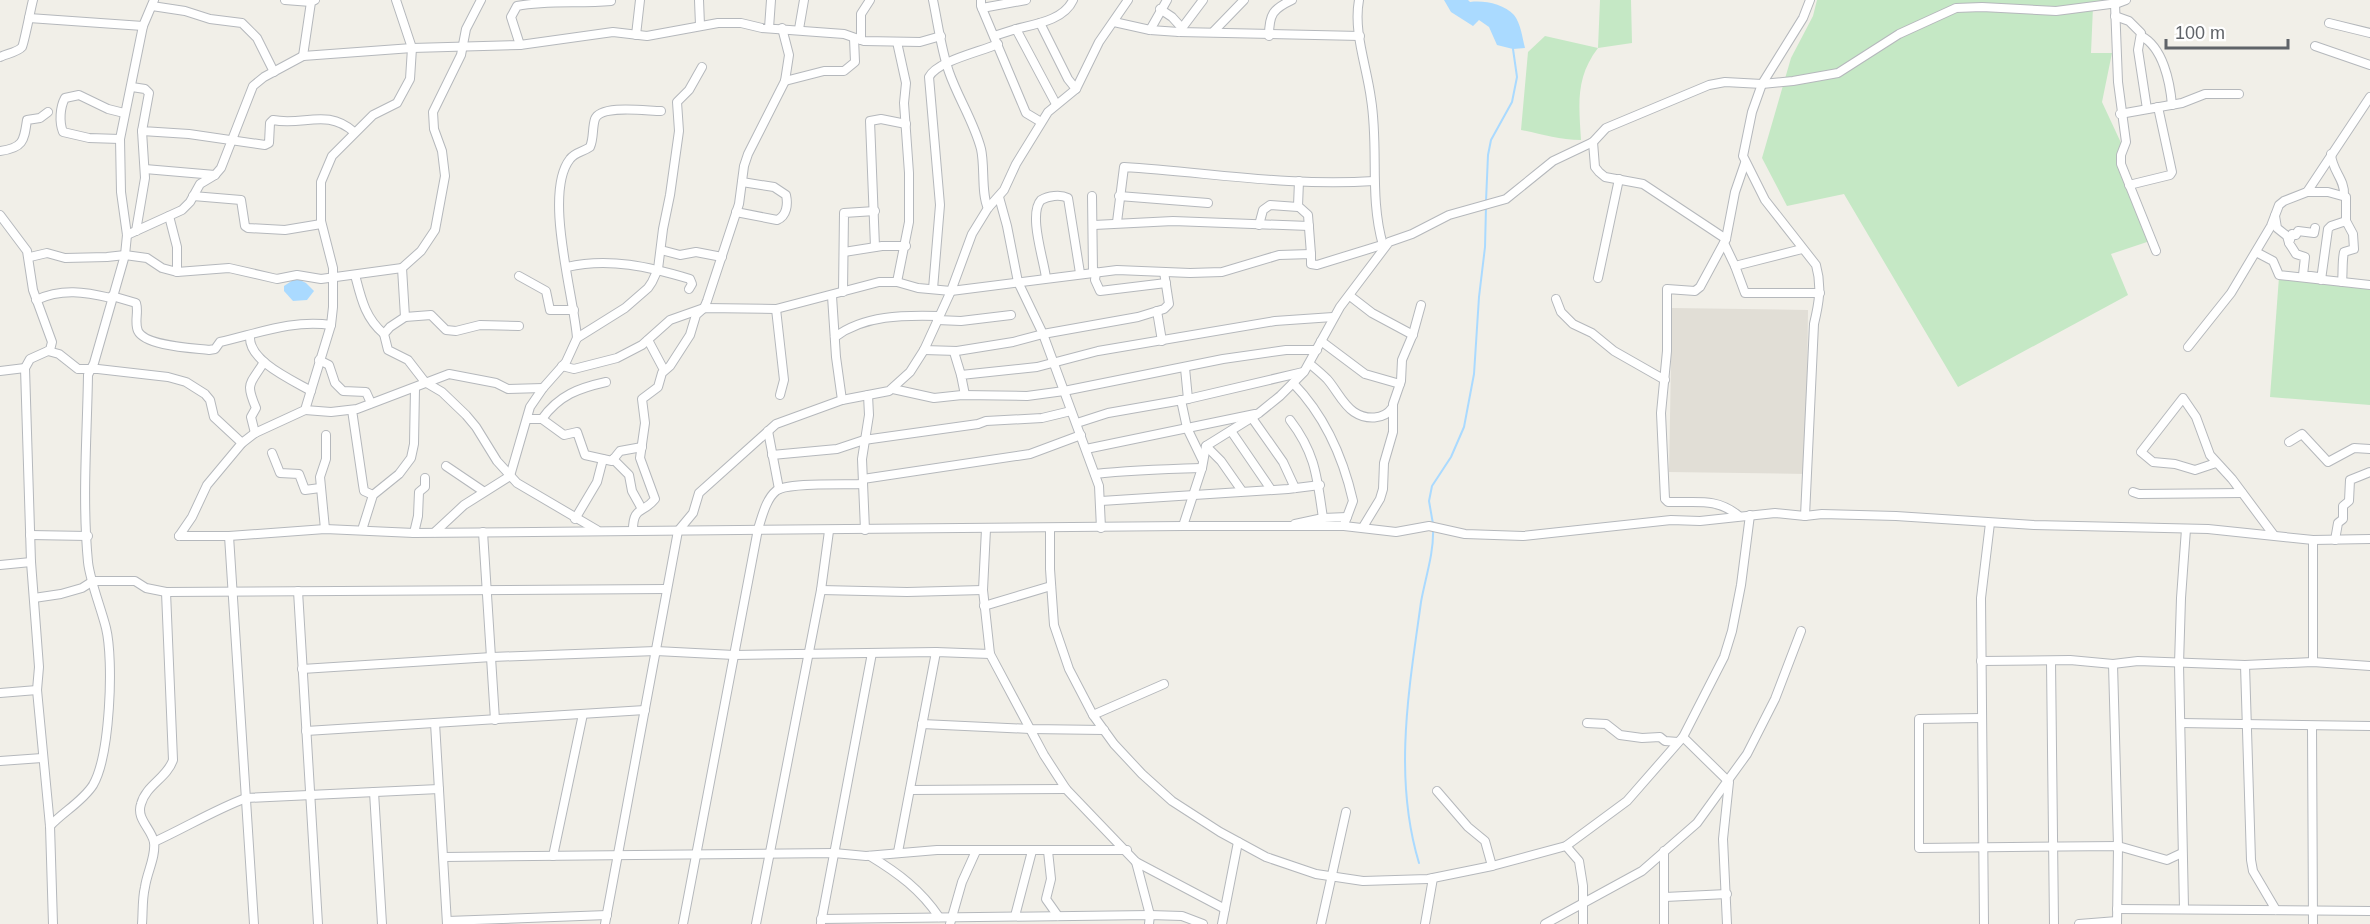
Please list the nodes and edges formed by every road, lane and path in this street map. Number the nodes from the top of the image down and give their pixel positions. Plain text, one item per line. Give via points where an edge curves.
1 (33, 0) edge
2 (285, 0) edge
3 (396, 0) edge
4 (481, 0) edge
5 (640, 0) edge
6 (699, 0) edge
7 (771, 0) edge
8 (804, 0) edge
9 (870, 0) edge
10 (1026, 0) edge
11 (1073, 0) edge
12 (1128, 0) edge
13 (1167, 0) edge
14 (1203, 0) edge
15 (1244, 0) edge
16 (1292, 0) edge
17 (1359, 0) edge
18 (1810, 0) edge
19 (2126, 0) edge
20 (313, 1) edge
21 (611, 1) edge
22 (934, 1) edge
23 (153, 3) edge
24 (981, 4) edge
25 (2115, 4) junction
26 (1160, 9) junction
27 (2115, 16) junction
28 (29, 18) junction
29 (1114, 22) junction
30 (1040, 23) junction
31 (2329, 23) dead end
32 (700, 25) junction
33 (143, 26) junction
34 (769, 28) junction
35 (782, 28) junction
36 (799, 29) junction
37 (1016, 29) junction
38 (1150, 30) junction
39 (1181, 30) junction
40 (1213, 32) junction
41 (2370, 33) edge
42 (636, 35) junction
43 (941, 36) junction
44 (1269, 36) junction
45 (1360, 36) junction
46 (2141, 36) junction
47 (858, 39) junction
48 (996, 40) junction
49 (897, 42) junction
50 (520, 45) junction
51 (2315, 46) dead end
52 (464, 47) junction
53 (412, 48) junction
54 (303, 56) junction
55 (0, 57) edge
56 (946, 63) junction
57 (2370, 65) edge
58 (702, 67) dead end
59 (274, 72) junction
60 (785, 81) junction
61 (1762, 84) junction
62 (132, 87) junction
63 (1076, 88) junction
64 (2240, 94) dead end
65 (2370, 97) edge
66 (1056, 105) junction
67 (2172, 105) junction
68 (2157, 107) junction
69 (2147, 109) junction
70 (661, 111) dead end
71 (48, 112) dead end
72 (124, 113) junction
73 (2120, 114) junction
74 (1041, 122) junction
75 (906, 124) junction
76 (142, 131) junction
77 (354, 132) junction
78 (120, 139) junction
79 (234, 139) junction
80 (1593, 142) junction
81 (0, 152) edge
82 (2331, 154) junction
83 (1745, 163) junction
84 (145, 169) junction
85 (215, 175) junction
86 (1619, 180) junction
87 (1374, 181) junction
88 (742, 182) junction
89 (1299, 182) junction
90 (2129, 184) junction
91 (2307, 192) junction
92 (2344, 195) junction
93 (193, 196) junction
94 (1092, 196) dead end
95 (1119, 196) junction
96 (999, 197) junction
97 (1208, 203) dead end
98 (1298, 207) junction
99 (988, 208) junction
100 (875, 211) junction
101 (736, 212) junction
102 (0, 214) edge
103 (169, 216) junction
104 (2275, 216) junction
105 (2346, 221) junction
106 (1117, 222) junction
107 (321, 224) junction
108 (1094, 225) junction
109 (1259, 225) junction
110 (1309, 226) junction
111 (2315, 228) dead end
112 (136, 231) junction
113 (128, 236) junction
114 (1725, 241) junction
115 (2289, 243) junction
116 (1386, 244) junction
117 (906, 246) junction
118 (875, 247) junction
119 (1802, 249) junction
120 (661, 250) junction
121 (844, 252) junction
122 (2156, 252) dead end
123 (2256, 252) junction
124 (1311, 254) junction
125 (125, 255) junction
126 (30, 257) junction
127 (722, 257) junction
128 (1735, 266) junction
129 (567, 267) junction
130 (402, 268) junction
131 (658, 269) junction
132 (177, 272) junction
133 (1094, 272) junction
134 (1164, 272) junction
135 (1080, 273) junction
136 (355, 275) junction
137 (519, 276) dead end
138 (334, 278) junction
139 (1046, 278) junction
140 (1598, 278) dead end
141 (2321, 280) junction
142 (897, 282) junction
143 (1018, 282) junction
144 (2342, 282) junction
145 (1166, 283) junction
146 (2370, 285) edge
147 (689, 289) dead end
148 (933, 289) junction
149 (951, 291) junction
150 (843, 292) junction
151 (1820, 293) junction
152 (832, 296) junction
153 (1350, 296) junction
154 (112, 297) junction
155 (1556, 299) dead end
156 (36, 300) junction
157 (1421, 305) dead end
158 (704, 308) junction
159 (776, 309) junction
160 (574, 310) junction
161 (1156, 311) junction
162 (1011, 315) dead end
163 (405, 317) junction
164 (1333, 317) junction
165 (938, 318) junction
166 (331, 325) junction
167 (519, 327) dead end
168 (384, 334) junction
169 (1043, 334) junction
170 (1413, 335) junction
171 (250, 336) junction
172 (835, 337) junction
173 (578, 338) junction
174 (648, 340) junction
175 (1162, 341) junction
176 (1322, 341) junction
177 (2188, 347) dead end
178 (924, 350) junction
179 (1317, 350) junction
180 (48, 351) junction
181 (954, 352) junction
182 (319, 360) junction
183 (264, 362) junction
184 (1054, 363) junction
185 (1310, 364) junction
186 (562, 366) junction
187 (25, 368) junction
188 (1185, 368) junction
189 (90, 369) junction
190 (664, 370) junction
191 (0, 371) edge
192 (1304, 372) junction
193 (960, 375) junction
194 (1665, 380) junction
195 (425, 382) junction
196 (606, 382) dead end
197 (1293, 383) junction
198 (1400, 384) junction
199 (415, 388) junction
200 (543, 388) junction
201 (893, 389) junction
202 (311, 390) junction
203 (1064, 392) junction
204 (780, 395) dead end
205 (868, 395) junction
206 (965, 395) junction
207 (842, 400) junction
208 (1185, 400) junction
209 (371, 403) junction
210 (1392, 408) junction
211 (305, 410) junction
212 (352, 410) junction
213 (1071, 411) junction
214 (1256, 415) junction
215 (527, 419) junction
216 (542, 419) junction
217 (1290, 420) dead end
218 (1077, 423) junction
219 (1187, 428) junction
220 (768, 431) junction
221 (1231, 431) junction
222 (255, 433) junction
223 (326, 435) dead end
224 (1081, 435) junction
225 (864, 440) junction
226 (242, 442) junction
227 (2289, 442) dead end
228 (1206, 446) junction
229 (642, 447) junction
230 (1086, 448) junction
231 (2370, 449) edge
232 (272, 453) dead end
233 (772, 456) junction
234 (603, 459) junction
235 (613, 459) junction
236 (1202, 463) junction
237 (2216, 463) junction
238 (446, 466) dead end
239 (2370, 472) edge
240 (1095, 474) junction
241 (510, 476) junction
242 (425, 478) dead end
243 (863, 482) junction
244 (1320, 485) junction
245 (1269, 488) junction
246 (1295, 488) junction
247 (320, 489) junction
248 (779, 489) junction
249 (483, 491) junction
250 (1242, 492) junction
251 (2133, 492) dead end
252 (2242, 493) junction
253 (373, 495) junction
254 (1193, 495) junction
255 (1101, 501) junction
256 (642, 509) junction
257 (1750, 515) junction
258 (1739, 516) junction
259 (1805, 516) junction
260 (1323, 518) junction
261 (1347, 518) junction
262 (575, 519) junction
263 (1990, 523) junction
264 (1183, 526) junction
265 (1344, 526) junction
266 (1288, 527) junction
267 (1363, 527) junction
268 (1050, 528) junction
269 (1101, 528) junction
270 (325, 529) junction
271 (758, 529) junction
272 (986, 529) junction
273 (2186, 529) junction
274 (362, 530) junction
275 (633, 530) junction
276 (865, 530) junction
277 (598, 531) junction
278 (678, 531) junction
279 (829, 531) junction
280 (435, 532) junction
281 (483, 532) junction
282 (414, 533) junction
283 (2273, 534) junction
284 (30, 535) junction
285 (88, 536) junction
286 (229, 536) junction
287 (2370, 538) edge
288 (2313, 540) junction
289 (2335, 540) junction
290 (31, 562) junction
291 (0, 565) edge
292 (93, 581) junction
293 (1051, 586) junction
294 (667, 589) junction
295 (821, 590) junction
296 (983, 590) junction
297 (298, 591) junction
298 (166, 592) junction
299 (233, 592) junction
300 (487, 592) junction
301 (34, 598) junction
302 (984, 606) junction
303 (1801, 631) dead end
304 (656, 651) junction
305 (936, 652) junction
306 (809, 653) junction
307 (872, 653) junction
308 (990, 654) junction
309 (734, 655) junction
310 (492, 657) junction
311 (1982, 661) junction
312 (2051, 661) junction
313 (2313, 662) junction
314 (2113, 664) junction
315 (2179, 664) junction
316 (2245, 665) junction
317 (2370, 666) edge
318 (302, 669) junction
319 (1164, 684) dead end
320 (37, 690) junction
321 (0, 693) edge
322 (645, 710) junction
323 (584, 714) junction
324 (1093, 715) junction
325 (1983, 718) junction
326 (495, 720) junction
327 (435, 723) junction
328 (1587, 723) dead end
329 (2181, 723) junction
330 (922, 724) junction
331 (2246, 725) junction
332 (2312, 726) junction
333 (2370, 726) edge
334 (1030, 729) junction
335 (1104, 730) junction
336 (306, 731) junction
337 (1681, 740) junction
338 (42, 758) junction
339 (0, 761) edge
340 (1729, 782) junction
341 (439, 789) junction
342 (1066, 789) junction
343 (910, 790) junction
344 (1437, 790) dead end
345 (374, 792) junction
346 (310, 795) junction
347 (246, 798) junction
348 (1346, 812) dead end
349 (50, 826) junction
350 (154, 842) junction
351 (1238, 842) junction
352 (1566, 846) junction
353 (2054, 846) junction
354 (2118, 846) junction
355 (1983, 847) junction
356 (1048, 850) junction
357 (1127, 850) junction
358 (976, 851) junction
359 (1032, 851) junction
360 (1664, 851) junction
361 (898, 852) junction
362 (834, 853) junction
363 (2182, 853) junction
364 (770, 854) junction
365 (697, 855) junction
366 (869, 855) junction
367 (553, 856) junction
368 (618, 856) junction
369 (444, 857) junction
370 (1136, 862) junction
371 (1492, 866) junction
372 (1330, 877) junction
373 (1433, 878) junction
374 (1727, 894) junction
375 (1665, 897) junction
376 (1582, 906) junction
377 (2184, 908) junction
378 (1225, 909) junction
379 (2117, 909) junction
380 (2276, 910) junction
381 (2313, 911) junction
382 (2370, 911) edge
383 (607, 915) junction
384 (1081, 915) junction
385 (1150, 915) junction
386 (1015, 916) junction
387 (1058, 916) junction
388 (939, 917) junction
389 (951, 920) edge
390 (821, 921) edge
391 (871, 921) edge
392 (447, 922) edge
393 (2117, 922) edge
394 (53, 924) edge
395 (142, 924) edge
396 (254, 924) edge
397 (318, 924) edge
398 (382, 924) edge
399 (605, 924) edge
400 (683, 924) edge
401 (756, 924) edge
402 (1075, 924) edge
403 (1149, 924) edge
404 (1203, 924) edge
405 (1222, 924) edge
406 (1321, 924) edge
407 (1425, 924) edge
408 (1545, 924) edge
409 (1583, 924) edge
410 (1664, 924) edge
411 (1728, 924) edge
412 (1984, 924) edge
413 (2054, 924) edge
414 (2079, 924) edge
415 (2313, 924) edge

1 - 28 street
2 - 20 street
3 - 53 street
4 - 52 street via 466,29
5 - 42 street
6 - 32 street
7 - 34 street
8 - 36 street
9 - 47 street via 861,14
10 - 24 street
11 - 30 street via 1064,12
12 - 29 street
13 - 26 street
14 - 39 street
15 - 40 street
16 - 44 street via 1269,17
17 - 45 street via 1356,13
18 - 61 street
19 - 25 street
20 - 54 street
21 - 50 street via 543,0 517,6 511,16
22 - 43 street
23 - 33 street
23 - 59 street via 210,19 242,22 256,38
24 - 48 street
25 - 27 street
25 - 61 street via 2056,11 1956,8 1899,34 1837,74
26 - 38 street
26 - 39 street
27 - 46 street via 2136,26
27 - 73 street
28 - 33 street
28 - 55 street via 22,46
29 - 38 street
29 - 63 street
30 - 37 street
30 - 63 street
31 - 41 street
32 - 34 street via 741,22
32 - 42 street
33 - 62 street
34 - 35 street
35 - 36 street
35 - 60 street via 789,55
36 - 47 street
37 - 48 street
37 - 66 street
38 - 39 street
39 - 40 street
40 - 44 street
42 - 50 street via 613,32
43 - 49 street via 920,42
43 - 56 street
44 - 45 street
45 - 87 street via 1371,99
46 - 67 street via 2150,40 2165,70
46 - 69 street via 2138,50
47 - 49 street
47 - 60 street via 855,62 846,70
48 - 56 street
48 - 74 street via 1027,114
49 - 75 street via 906,83
50 - 52 street
51 - 57 street
52 - 53 street
52 - 130 street via 433,112 445,176 435,230
53 - 54 street
53 - 77 street via 410,79 397,103 373,114
54 - 59 street
56 - 99 street via 981,149
56 - 148 street via 929,77 940,205
58 - 120 street via 678,102 679,131
59 - 79 street via 253,86
60 - 88 street via 754,140
61 - 80 street via 1725,82 1709,86 1606,128
61 - 83 street via 1752,112
62 - 72 street
62 - 76 street via 148,93
63 - 66 street
64 - 67 street via 2205,94
65 - 82 street
66 - 74 street
67 - 68 street
68 - 69 street
68 - 90 street via 2172,172
69 - 73 street
70 - 129 street via 602,112 596,118 590,147 570,159 560,198 560,238
71 - 81 street via 27,120 23,140
72 - 78 street
72 - 78 street via 108,110 80,95 65,98 62,106 63,132
73 - 90 street via 2126,141 2121,164
74 - 96 street
75 - 100 street via 870,121
75 - 117 street
76 - 79 street
76 - 84 street
77 - 79 street via 330,118 273,120 267,144
77 - 107 street via 326,167 321,182
78 - 113 street via 121,192
79 - 85 street
80 - 86 street via 1595,167 1605,177
80 - 116 street via 1553,161 1506,199 1449,215
82 - 91 street
82 - 92 street via 2332,164 2343,181
83 - 114 street via 1734,192
83 - 119 street via 1765,200
84 - 85 street
84 - 112 street
85 - 93 street via 200,184
86 - 114 street via 1643,184
86 - 140 street
87 - 89 street
87 - 116 street via 1376,210
88 - 101 street
88 - 101 street via 774,187 786,195 785,212 779,220
89 - 95 street via 1124,167
89 - 98 street
90 - 122 street
91 - 92 street
91 - 104 street via 2284,201
92 - 105 street
93 - 103 street via 187,206
93 - 107 street via 241,200 248,228 285,230
94 - 108 street
95 - 97 street
95 - 106 street
96 - 99 street
96 - 143 street
98 - 109 street via 1270,205 1263,210
98 - 110 street via 1307,213
99 - 149 street via 972,234
100 - 118 street
100 - 121 street via 844,213
101 - 127 street
102 - 126 street
103 - 112 street
103 - 132 street via 177,247
104 - 115 street via 2277,228
104 - 123 street
105 - 141 street via 2328,229
105 - 144 street via 2353,234 2354,249 2344,252
106 - 108 street
106 - 109 street
107 - 138 street
108 - 133 street
109 - 110 street
110 - 124 street
111 - 115 street via 2314,233 2292,234
112 - 113 street
113 - 125 street
114 - 128 street
114 - 194 street via 1697,290 1667,289
115 - 141 street via 2296,254 2305,257 2303,275
116 - 124 street via 1317,265 1311,264
116 - 153 street
117 - 118 street
117 - 142 street
118 - 121 street
119 - 128 street
119 - 151 street via 1816,266
120 - 127 street via 675,255 696,252
120 - 131 street
121 - 150 street
123 - 141 street via 2273,261 2279,275
123 - 177 street via 2221,308
124 - 134 street via 1279,255 1222,272
125 - 126 street via 65,258 47,253
125 - 132 street via 147,258
125 - 154 street
126 - 156 street
127 - 158 street
128 - 151 street via 1745,293
129 - 131 street via 607,262
129 - 160 street
130 - 136 street
130 - 163 street
131 - 147 street via 690,279
131 - 173 street via 643,293
132 - 138 street via 229,268 277,279 295,275
133 - 134 street
133 - 135 street
133 - 145 street via 1100,291
134 - 145 street
135 - 139 street
135 - 139 street via 1068,198 1050,196 1041,200 1036,210
136 - 138 street
136 - 168 street via 369,319
137 - 160 street via 546,291 550,310
138 - 166 street
139 - 143 street
141 - 144 street
142 - 148 street
142 - 150 street via 879,282
143 - 149 street
143 - 169 street
144 - 146 street
145 - 161 street via 1169,304
148 - 149 street
149 - 165 street
150 - 152 street
151 - 259 street via 1813,340
152 - 159 street
152 - 172 street
153 - 164 street
153 - 170 street
154 - 156 street via 66,291
154 - 171 street via 136,303 138,330 153,342 212,351 220,342
154 - 189 street
155 - 194 street via 1561,312 1573,324
156 - 180 street via 52,342
157 - 170 street
158 - 159 street
158 - 174 street via 670,320
158 - 190 street
159 - 204 street via 783,380
160 - 173 street
161 - 169 street
161 - 175 street
162 - 165 street via 961,321
163 - 167 street via 431,315 446,330 456,331 487,324
163 - 168 street
164 - 175 street via 1275,321
164 - 176 street
165 - 172 street via 872,320 846,328
165 - 178 street
166 - 171 street via 310,321
166 - 182 street
168 - 195 street via 387,350 408,360
169 - 181 street
169 - 184 street
170 - 198 street via 1402,360
171 - 183 street via 250,347
172 - 207 street
173 - 186 street
174 - 186 street via 617,358 574,369
174 - 190 street
175 - 184 street
176 - 179 street
176 - 198 street via 1365,374
178 - 181 street
178 - 201 street
179 - 185 street
179 - 188 street via 1276,351
180 - 187 street via 30,359
180 - 189 street via 59,354 78,369
181 - 193 street
182 - 202 street
182 - 209 street via 329,365 336,386 346,392 366,392
183 - 202 street
183 - 222 street via 248,388 256,408 251,417
184 - 193 street
184 - 203 street
185 - 192 street
185 - 210 street via 1326,377 1354,413 1380,417
186 - 200 street
187 - 191 street
187 - 284 street
188 - 203 street
188 - 208 street
189 - 226 street via 186,382 205,394 214,417
189 - 285 street via 84,513
190 - 229 street via 658,387 642,399
192 - 197 street
192 - 208 street
193 - 206 street
194 - 258 street via 1661,412 1665,499 1716,502
195 - 199 street
195 - 200 street via 453,374 508,389
195 - 241 street via 466,415
196 - 216 street via 569,393 551,406
197 - 214 street
197 - 261 street via 1315,409 1334,442 1353,501
198 - 210 street
199 - 209 street
199 - 253 street via 411,458 399,474
200 - 215 street
201 - 205 street
201 - 206 street via 934,398
202 - 211 street
203 - 206 street via 1009,397
203 - 213 street
205 - 207 street
205 - 225 street
207 - 220 street via 784,420
208 - 218 street via 1108,413
208 - 219 street
209 - 212 street
210 - 267 street via 1394,425 1380,499
211 - 212 street
211 - 222 street
212 - 253 street via 364,491
213 - 218 street
213 - 225 street
214 - 219 street
214 - 221 street
214 - 246 street
215 - 216 street
215 - 241 street
216 - 234 street via 564,435 578,432 585,455
217 - 244 street via 1311,456
218 - 224 street
219 - 230 street
219 - 236 street
220 - 233 street
220 - 278 street via 699,493 693,513
221 - 228 street
221 - 245 street
222 - 226 street
223 - 247 street
224 - 230 street
224 - 243 street via 1030,454
225 - 233 street via 845,448
225 - 243 street
226 - 286 street via 207,485 179,536
227 - 231 street via 2302,434 2328,462 2354,448
228 - 236 street
228 - 250 street
229 - 235 street via 620,451
229 - 256 street via 642,468 655,499
230 - 240 street
232 - 247 street via 279,473 299,474 304,489
233 - 248 street
234 - 235 street
234 - 262 street via 597,482
235 - 256 street via 629,475
236 - 240 street
236 - 254 street
237 - 237 street via 2195,470 2153,462 2141,454 2183,398
237 - 252 street
238 - 249 street
239 - 289 street via 2350,480 2349,501 2343,506
240 - 255 street
241 - 249 street
241 - 262 street via 524,489
242 - 282 street via 425,488 419,492
243 - 248 street
243 - 276 street
244 - 246 street
244 - 260 street
245 - 246 street
245 - 250 street
247 - 270 street
248 - 271 street via 771,496
249 - 280 street
250 - 254 street
251 - 252 street
252 - 283 street
253 - 274 street
254 - 255 street
254 - 264 street
255 - 269 street
256 - 275 street via 633,518
257 - 258 street
257 - 259 street
257 - 337 street via 1732,631 1724,657
258 - 267 street via 1523,536 1465,534 1429,526 1396,532
259 - 263 street via 1896,516
260 - 261 street
260 - 266 street
261 - 265 street
262 - 277 street
263 - 273 street
263 - 311 street via 1981,598
264 - 266 street
264 - 269 street
265 - 266 street
265 - 267 street
268 - 269 street
268 - 272 street
268 - 293 street
270 - 274 street
270 - 286 street
271 - 278 street
271 - 279 street
271 - 309 street
272 - 276 street
272 - 296 street
273 - 283 street
273 - 315 street
274 - 282 street
275 - 277 street
275 - 278 street
276 - 279 street
277 - 281 street
278 - 294 street
279 - 295 street
280 - 281 street
280 - 282 street
281 - 300 street
283 - 288 street
284 - 285 street
284 - 290 street
285 - 292 street via 88,564
286 - 299 street
287 - 289 street
288 - 289 street
288 - 313 street
290 - 291 street
290 - 301 street
292 - 298 street via 135,581
292 - 301 street via 72,591
292 - 349 street via 110,651 100,770 92,787
293 - 302 street
293 - 324 street via 1054,625 1069,669
294 - 300 street
294 - 304 street
295 - 296 street
295 - 306 street
296 - 302 street
297 - 299 street
297 - 300 street
297 - 318 street
298 - 299 street
298 - 350 street via 173,760 169,771 148,790 139,813
299 - 347 street
300 - 310 street
301 - 320 street
302 - 308 street
303 - 340 street via 1775,699
304 - 309 street
304 - 310 street
304 - 322 street
305 - 307 street
305 - 308 street
305 - 330 street
306 - 307 street
306 - 309 street
306 - 364 street
307 - 362 street
308 - 334 street
309 - 365 street
310 - 318 street
310 - 326 street
311 - 312 street
311 - 325 street
312 - 314 street
312 - 353 street
313 - 316 street
313 - 317 street
314 - 315 street
314 - 354 street
315 - 316 street
315 - 329 street
316 - 331 street
318 - 336 street
319 - 324 street
320 - 321 street
320 - 338 street
322 - 323 street
322 - 368 street
323 - 326 street
323 - 367 street
324 - 335 street
325 - 355 street
325 - 355 street via 1919,719 1919,848
326 - 327 street
327 - 336 street
327 - 341 street
328 - 337 street via 1606,724 1620,735
329 - 331 street
329 - 363 street
330 - 334 street
330 - 343 street
331 - 332 street
331 - 380 street via 2252,866
332 - 333 street
332 - 381 street
334 - 335 street
334 - 342 street
335 - 351 street via 1172,801
336 - 346 street
337 - 340 street
337 - 352 street via 1627,801
338 - 339 street
338 - 349 street
340 - 360 street via 1696,824
340 - 374 street via 1723,839
341 - 345 street
341 - 369 street
342 - 343 street
342 - 357 street
343 - 361 street
344 - 371 street via 1485,841
345 - 346 street
345 - 398 street
346 - 347 street
346 - 397 street
347 - 350 street
347 - 396 street
348 - 372 street
349 - 394 street
350 - 395 street
351 - 372 street via 1266,857
351 - 378 street
352 - 371 street
352 - 376 street via 1579,861
353 - 354 street
353 - 355 street
353 - 413 street
354 - 363 street via 2167,860
354 - 379 street
355 - 412 street
356 - 357 street
356 - 359 street
356 - 387 street via 1051,879 1046,899
357 - 370 street
358 - 359 street
358 - 361 street
358 - 389 street
359 - 386 street
360 - 375 street
360 - 376 street via 1642,871
361 - 366 street
362 - 364 street
362 - 366 street
362 - 390 street
363 - 377 street
364 - 365 street
364 - 401 street
365 - 368 street
365 - 400 street
366 - 388 street via 916,888
367 - 368 street
367 - 369 street
368 - 383 street
369 - 392 street
370 - 378 street
370 - 385 street
371 - 373 street
372 - 373 street via 1363,881
372 - 406 street
373 - 407 street
374 - 375 street
374 - 411 street
375 - 410 street
376 - 408 street
376 - 409 street
377 - 379 street
377 - 380 street
378 - 405 street
379 - 393 street
380 - 381 street
381 - 382 street
381 - 415 street
383 - 392 street
383 - 399 street
384 - 385 street
384 - 387 street
384 - 402 street
385 - 403 street
385 - 404 street via 1182,916
386 - 387 street
386 - 389 street
388 - 389 street
388 - 391 street
390 - 391 street
393 - 414 street

